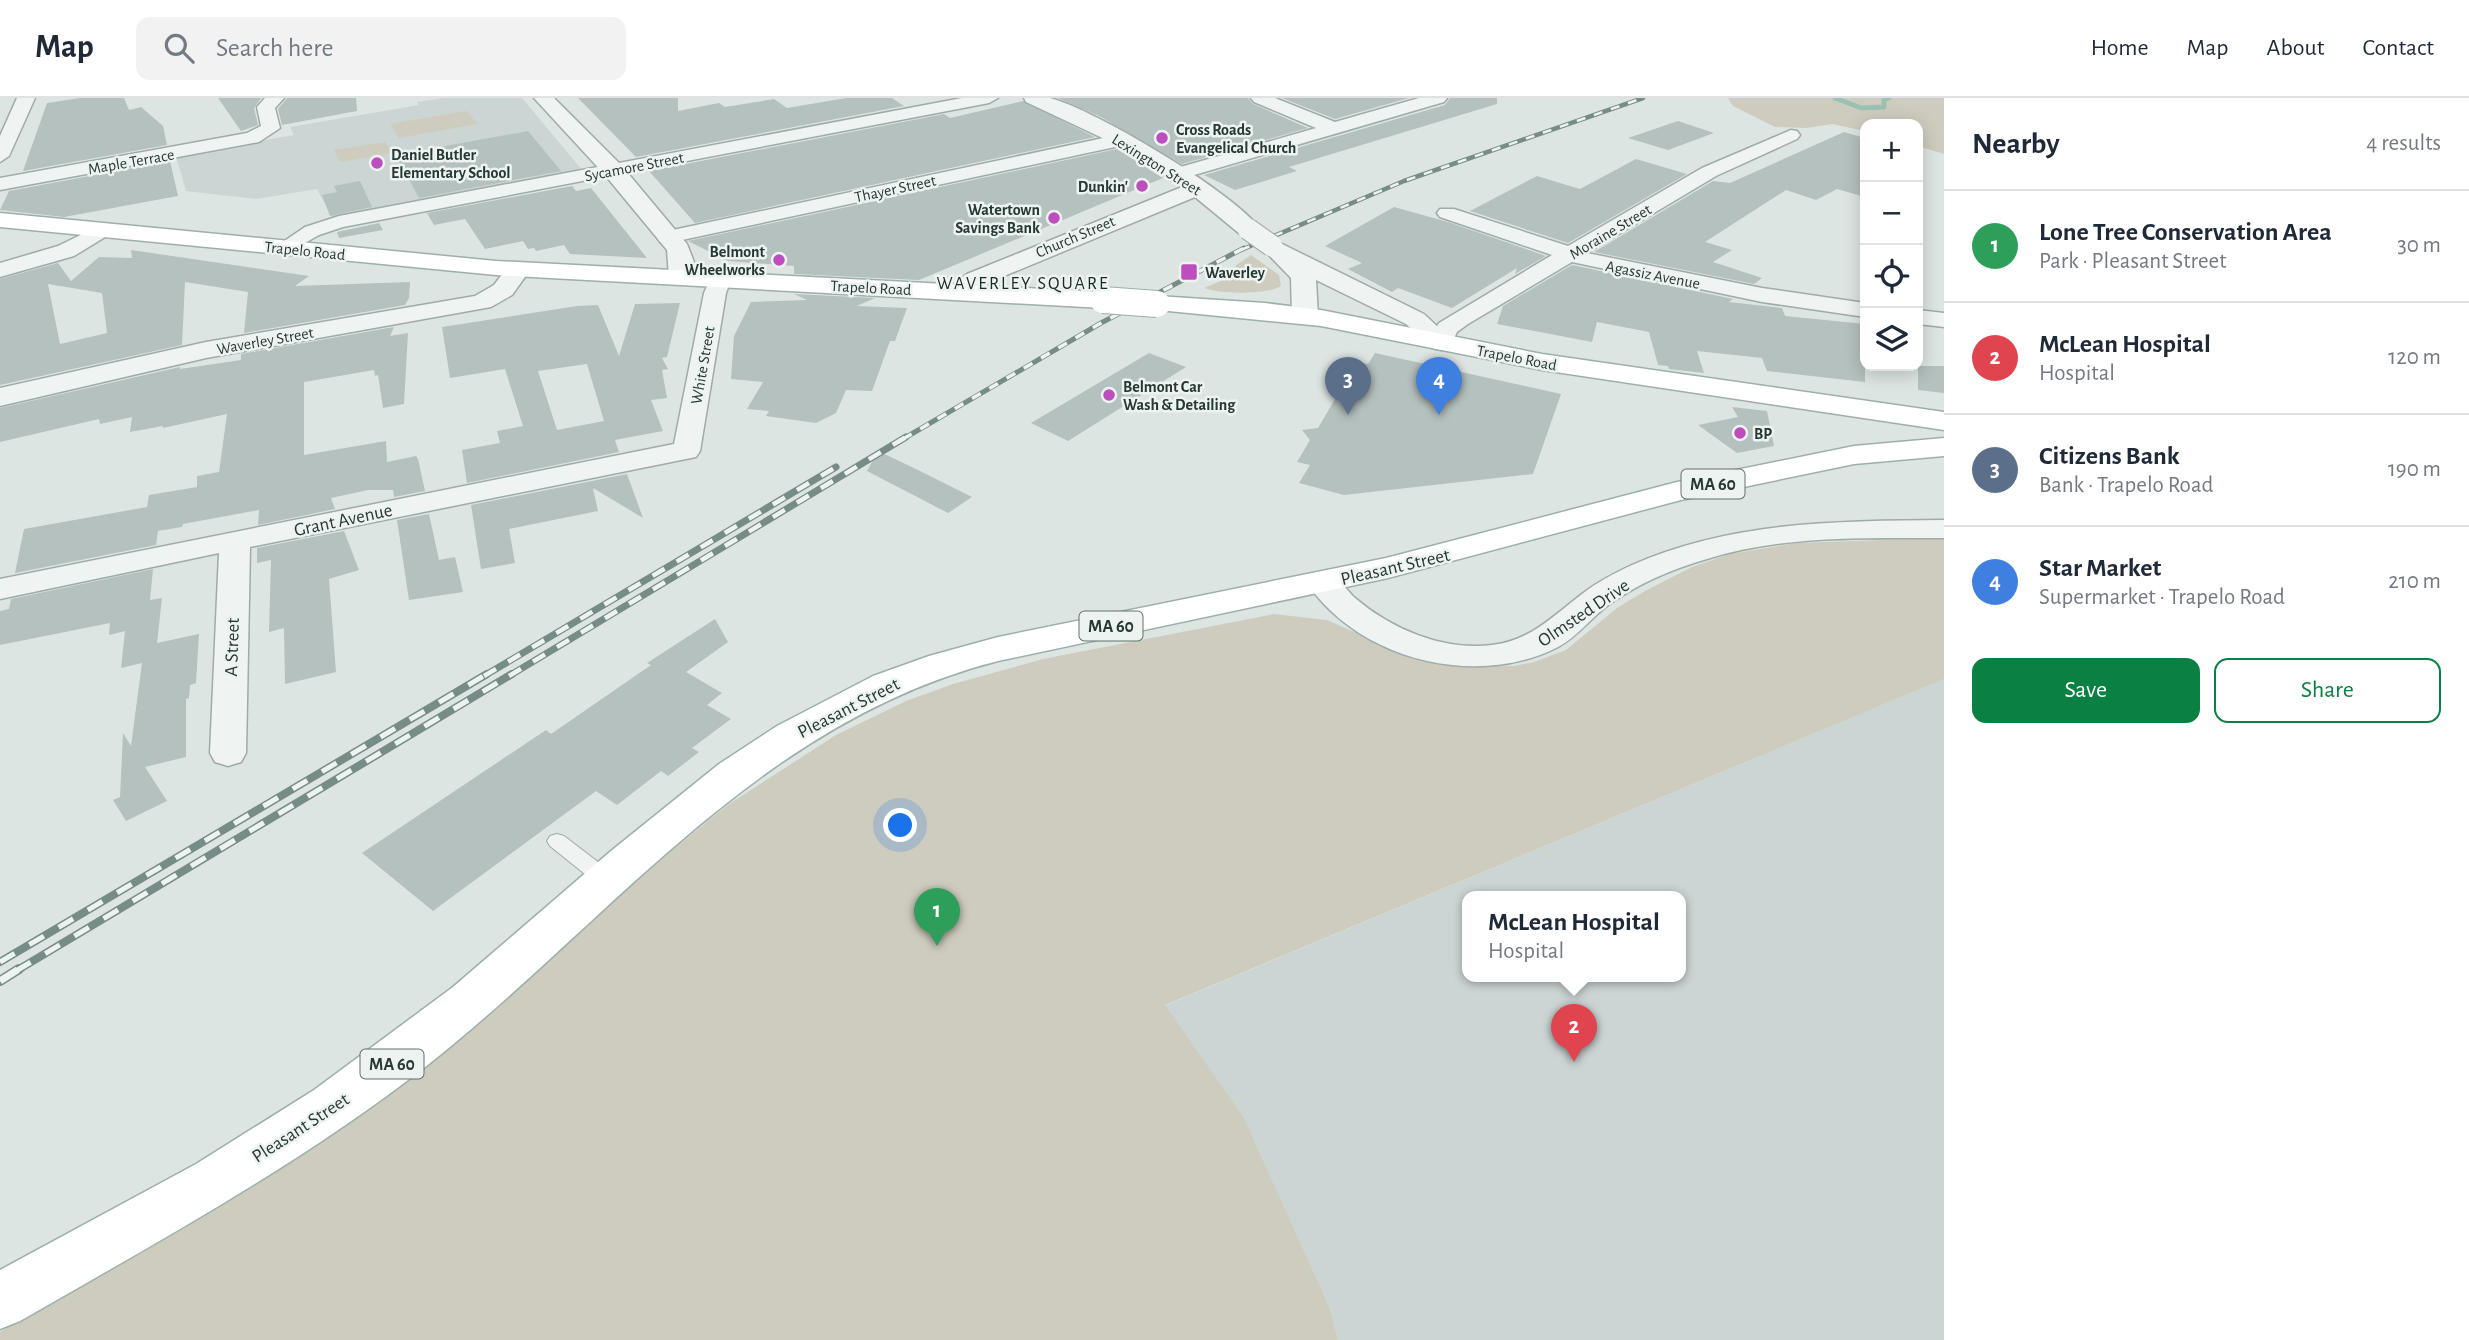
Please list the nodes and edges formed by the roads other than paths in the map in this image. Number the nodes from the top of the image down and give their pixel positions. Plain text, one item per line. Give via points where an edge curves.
1 (275, 98) edge
2 (543, 98) edge
3 (989, 98) edge
4 (1033, 98) edge
5 (1260, 98) edge
6 (1438, 98) edge
7 (29, 99) edge
8 (0, 104) edge
9 (1333, 128) junction
10 (1791, 135) dead end
11 (1122, 140) junction
12 (0, 156) edge
13 (613, 170) junction
14 (1177, 174) junction
15 (0, 184) edge
16 (1197, 188) junction
17 (1132, 212) junction
18 (1447, 213) dead end
19 (0, 220) edge
20 (1243, 225) junction
21 (103, 230) junction
22 (668, 237) junction
23 (1272, 246) junction
24 (285, 248) junction
25 (1569, 256) junction
26 (0, 270) edge
27 (518, 270) junction
28 (681, 277) junction
29 (720, 280) junction
30 (957, 292) junction
31 (1860, 309) edge
32 (1305, 316) junction
33 (1923, 318) edge
34 (1944, 320) edge
35 (1441, 342) junction
36 (0, 397) edge
37 (1868, 411) junction
38 (1944, 421) edge
39 (1944, 446) edge
40 (686, 451) joint
41 (1854, 455) junction
42 (1944, 529) edge
43 (235, 541) junction
44 (1323, 583) junction
45 (0, 589) edge
46 (228, 753) dead end
47 (557, 841) dead end
48 (608, 881) junction
49 (0, 1301) edge

1 - 15 street, Maple Terrace via 266,107 271,128 261,135
2 - 13 street
3 - 13 street, Sycamore Street
4 - 11 street, Lexington Street
5 - 9 street
6 - 9 street
7 - 8 street
7 - 12 street
9 - 14 street
10 - 25 street, Moraine Street via 1705,173
11 - 14 street, Lexington Street
11 - 22 street, Thayer Street
13 - 22 street
13 - 24 street, Sycamore Street via 328,225
14 - 16 street, Lexington Street
16 - 17 street, Church Street
16 - 20 street, Lexington Street
17 - 20 street via 1186,207
17 - 30 street, Church Street via 975,279
18 - 25 street, Agassiz Avenue
19 - 21 main road, Trapelo Road
20 - 23 street, Lexington Street, bridge
21 - 24 main road, Trapelo Road
21 - 26 street via 66,251
22 - 28 street via 681,254
23 - 32 street, Lexington Street via 1303,276
23 - 35 street, Lexington Street via 1415,319
24 - 27 main road, Trapelo Road
25 - 31 street, Agassiz Avenue via 1762,295
25 - 35 street, Moraine Street via 1455,322
27 - 28 main road, Trapelo Road
27 - 36 street, Waverley Street via 503,290 482,302 206,350
28 - 29 main road, Trapelo Road
29 - 30 main road, Trapelo Road
29 - 40 street, White Street
30 - 32 main road, Trapelo Road, bridge
32 - 35 main road, Trapelo Road
33 - 34 street
35 - 37 main road, Trapelo Road via 1583,369
37 - 38 main road, Trapelo Road
37 - 41 main road via 1875,439 1869,448
39 - 41 main road, Pleasant Street / MA 60
40 - 43 street, Grant Avenue
41 - 44 main road, Pleasant Street / MA 60 via 1645,498
42 - 44 street, Olmsted Drive via 1809,532 1700,551 1628,580 1591,603 1549,639 1522,650 1487,655 1435,651 1386,635 1344,608
43 - 45 street, Grant Avenue
43 - 46 street, A Street
44 - 48 main road, Pleasant Street / MA 60 via 998,649 876,689 827,713 742,769
47 - 48 lane
48 - 49 main road, Pleasant Street / MA 60 via 452,1017 337,1103 185,1199

